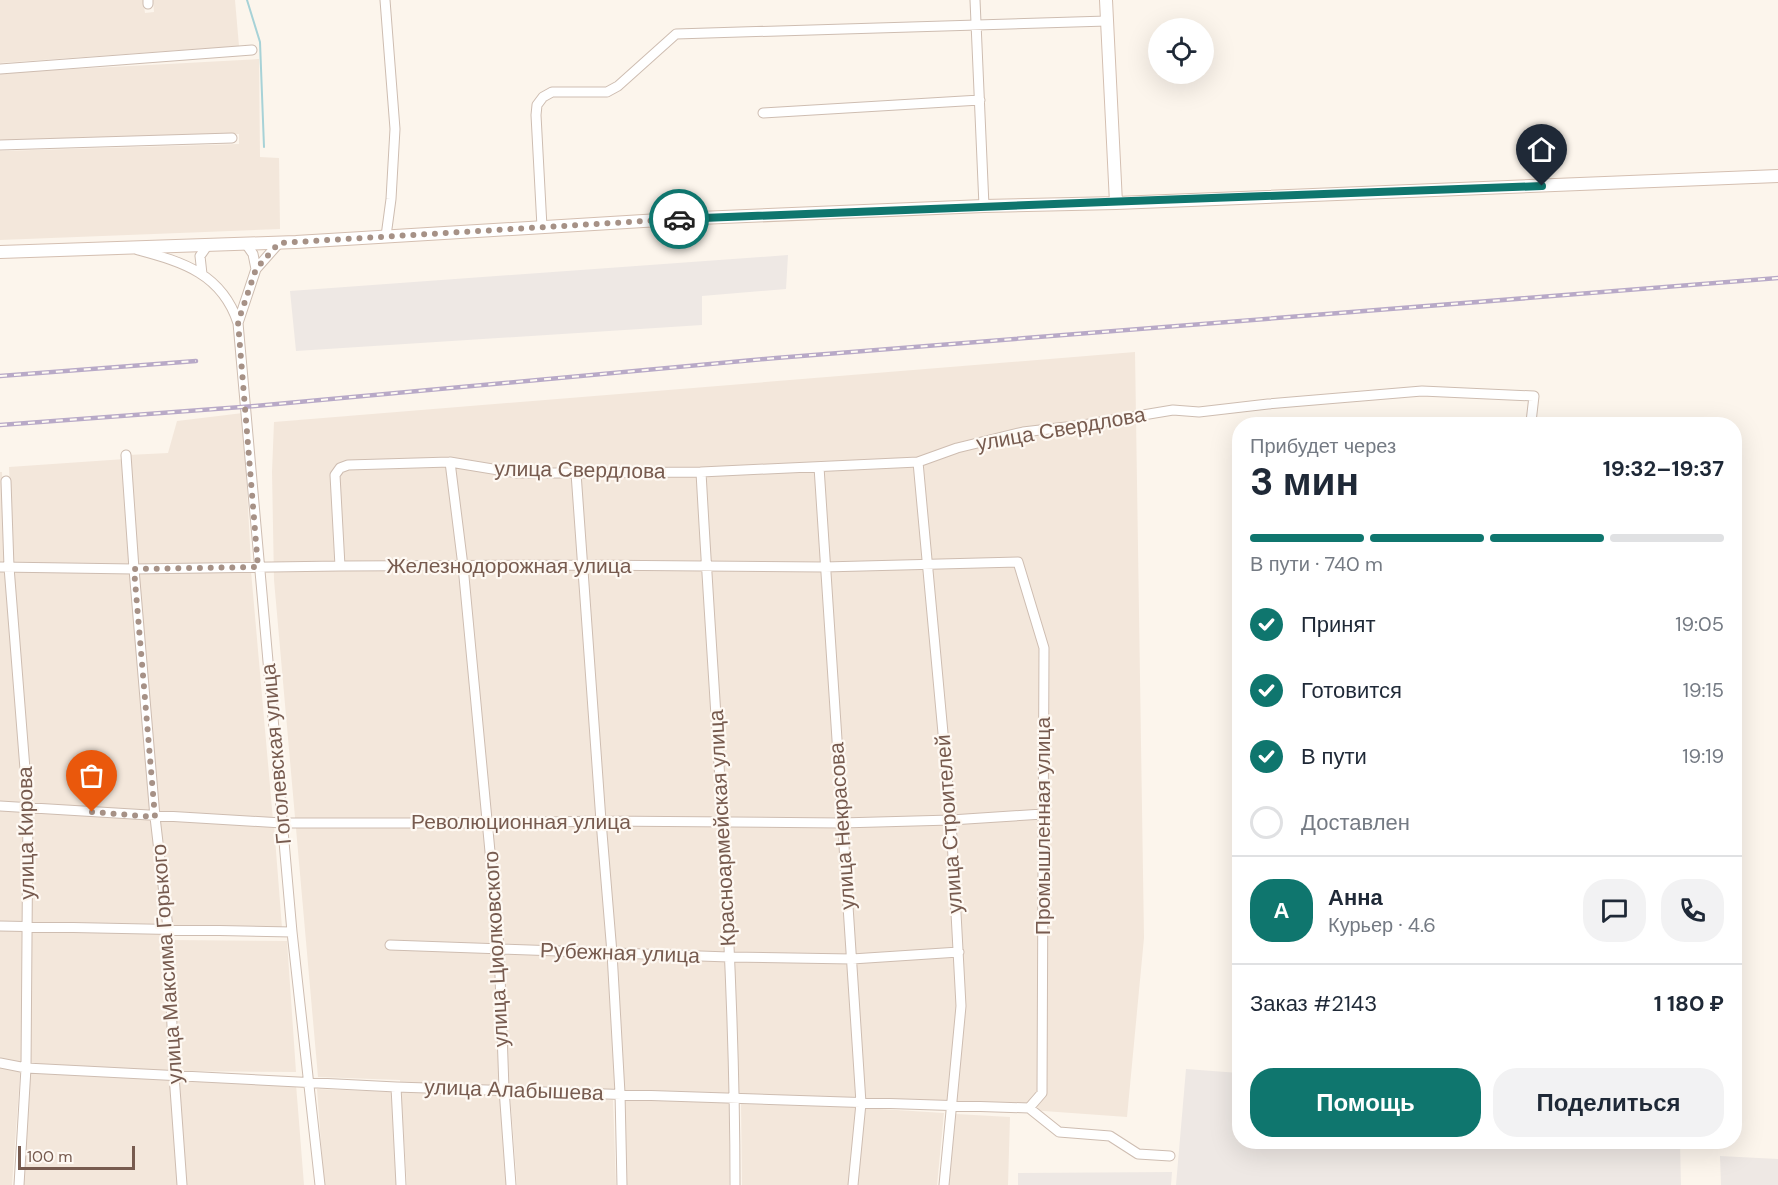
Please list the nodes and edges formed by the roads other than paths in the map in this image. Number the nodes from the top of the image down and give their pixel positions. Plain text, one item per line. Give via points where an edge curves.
1 (385, 0) edge
2 (975, 0) edge
3 (1106, 0) edge
4 (1107, 21) junction
5 (976, 25) junction
6 (252, 50) dead end
7 (0, 69) edge
8 (980, 100) junction
9 (763, 113) dead end
10 (232, 138) dead end
11 (0, 145) edge
12 (1778, 177) edge
13 (1116, 203) junction
14 (984, 206) junction
15 (542, 227) junction
16 (386, 236) junction
17 (279, 243) junction
18 (246, 244) junction
19 (207, 246) junction
20 (134, 249) junction
21 (0, 252) edge
22 (256, 269) junction
23 (202, 274) junction
24 (238, 322) junction
25 (1532, 417) edge
26 (126, 455) dead end
27 (450, 462) junction
28 (918, 462) junction
29 (819, 467) junction
30 (701, 472) junction
31 (576, 473) junction
32 (6, 480) dead end
33 (1018, 562) joint
34 (583, 565) junction
35 (926, 565) junction
36 (340, 566) junction
37 (464, 566) junction
38 (4, 567) edge
39 (258, 567) junction
40 (706, 567) junction
41 (824, 567) junction
42 (134, 569) junction
43 (0, 806) edge
44 (28, 807) junction
45 (1043, 814) junction
46 (155, 817) junction
47 (951, 820) junction
48 (601, 821) junction
49 (723, 822) junction
50 (282, 823) junction
51 (488, 823) junction
52 (841, 823) junction
53 (0, 926) edge
54 (27, 927) junction
55 (168, 928) junction
56 (292, 932) junction
57 (390, 945) dead end
58 (499, 947) junction
59 (959, 952) junction
60 (612, 953) junction
61 (729, 957) junction
62 (852, 959) junction
63 (0, 1063) edge
64 (26, 1068) junction
65 (174, 1075) junction
66 (309, 1082) junction
67 (396, 1087) junction
68 (504, 1089) junction
69 (620, 1093) junction
70 (735, 1099) junction
71 (861, 1103) junction
72 (951, 1107) junction
73 (1029, 1108) junction
74 (1170, 1156) dead end
75 (19, 1185) edge
76 (182, 1185) edge
77 (320, 1185) edge
78 (401, 1185) edge
79 (511, 1185) edge
80 (622, 1185) edge
81 (735, 1185) edge
82 (853, 1185) edge
83 (944, 1185) edge

1 - 16 street via 395,129
2 - 5 street
3 - 4 street
4 - 5 street
4 - 13 street
5 - 8 street
5 - 15 street via 676,34 607,92 552,92 537,105
6 - 7 street
8 - 9 street
8 - 14 street
10 - 11 street
12 - 13 street
13 - 14 street
14 - 15 street
15 - 16 street
16 - 17 street
17 - 18 street
17 - 22 street
18 - 19 street
18 - 22 street
19 - 20 street
19 - 23 street via 200,256
20 - 21 street
20 - 23 street via 176,260
22 - 24 street
23 - 24 street via 228,300
24 - 39 street, Гоголевская улица
25 - 28 street, улица Свердлова via 1534,396 1390,393 1199,412 1173,410 1023,432
26 - 42 street, улица Максима Горького
27 - 31 street, улица Свердлова via 517,472
27 - 36 street, улица Свердлова via 340,468 335,475
27 - 37 street, улица Циолковского
28 - 29 street, улица Свердлова
28 - 35 street, улица Строителей
29 - 30 street, улица Свердлова
29 - 41 street, улица Некрасова
30 - 31 street, улица Свердлова
30 - 40 street, Красноармейская улица
31 - 34 street
32 - 38 street, улица Кирова
33 - 35 street, Железнодорожная улица
33 - 45 street, Промышленная улица via 1044,648
34 - 37 street, Железнодорожная улица
34 - 40 street, Железнодорожная улица
34 - 48 street
35 - 41 street, Железнодорожная улица
35 - 47 street, улица Строителей
36 - 37 street, Железнодорожная улица
36 - 39 street, Железнодорожная улица
37 - 51 street, улица Циолковского
38 - 42 street, Железнодорожная улица
38 - 44 street, улица Кирова
39 - 42 street, Железнодорожная улица
39 - 50 street, Гоголевская улица
40 - 41 street, Железнодорожная улица
40 - 49 street, Красноармейская улица
41 - 52 street, улица Некрасова
42 - 46 street, улица Максима Горького
43 - 44 street, Революционная улица
44 - 46 street, Революционная улица
44 - 54 street, улица Кирова
45 - 47 street, Революционная улица
45 - 73 street, Промышленная улица via 1042,1094
46 - 50 street, Революционная улица
46 - 55 street, улица Максима Горького
47 - 52 street, Революционная улица
47 - 59 street, улица Строителей
48 - 49 street, Революционная улица
48 - 51 street, Революционная улица
48 - 60 street
49 - 52 street, Революционная улица
49 - 61 street, Красноармейская улица
50 - 51 street, Революционная улица
50 - 56 street, Гоголевская улица
51 - 58 street, улица Циолковского
52 - 62 street, улица Некрасова
53 - 54 street
54 - 55 street
54 - 64 street, улица Кирова
55 - 56 street
55 - 65 street, улица Максима Горького
56 - 66 street, Гоголевская улица
57 - 58 street, Рубежная улица
58 - 60 street, Рубежная улица
58 - 68 street, улица Циолковского
59 - 62 street, Рубежная улица
59 - 72 street, улица Строителей via 961,1006
60 - 61 street, Рубежная улица
60 - 69 street
61 - 62 street, Рубежная улица
61 - 70 street, Красноармейская улица
62 - 71 street, улица Некрасова
63 - 64 street, улица Алабышева
64 - 65 street, улица Алабышева
64 - 75 street, улица Кирова
65 - 66 street, улица Алабышева
65 - 76 street, улица Максима Горького
66 - 67 street, улица Алабышева
66 - 77 street, Гоголевская улица
67 - 68 street, улица Алабышева
67 - 78 street
68 - 69 street, улица Алабышева
68 - 79 street, улица Циолковского
69 - 70 street, улица Алабышева
69 - 80 street
70 - 71 street, улица Алабышева
70 - 81 street, Красноармейская улица
71 - 72 street, улица Алабышева
71 - 82 street, улица Некрасова
72 - 73 street, улица Алабышева
72 - 83 street, улица Строителей
73 - 74 street via 1059,1132 1110,1136 1138,1154

